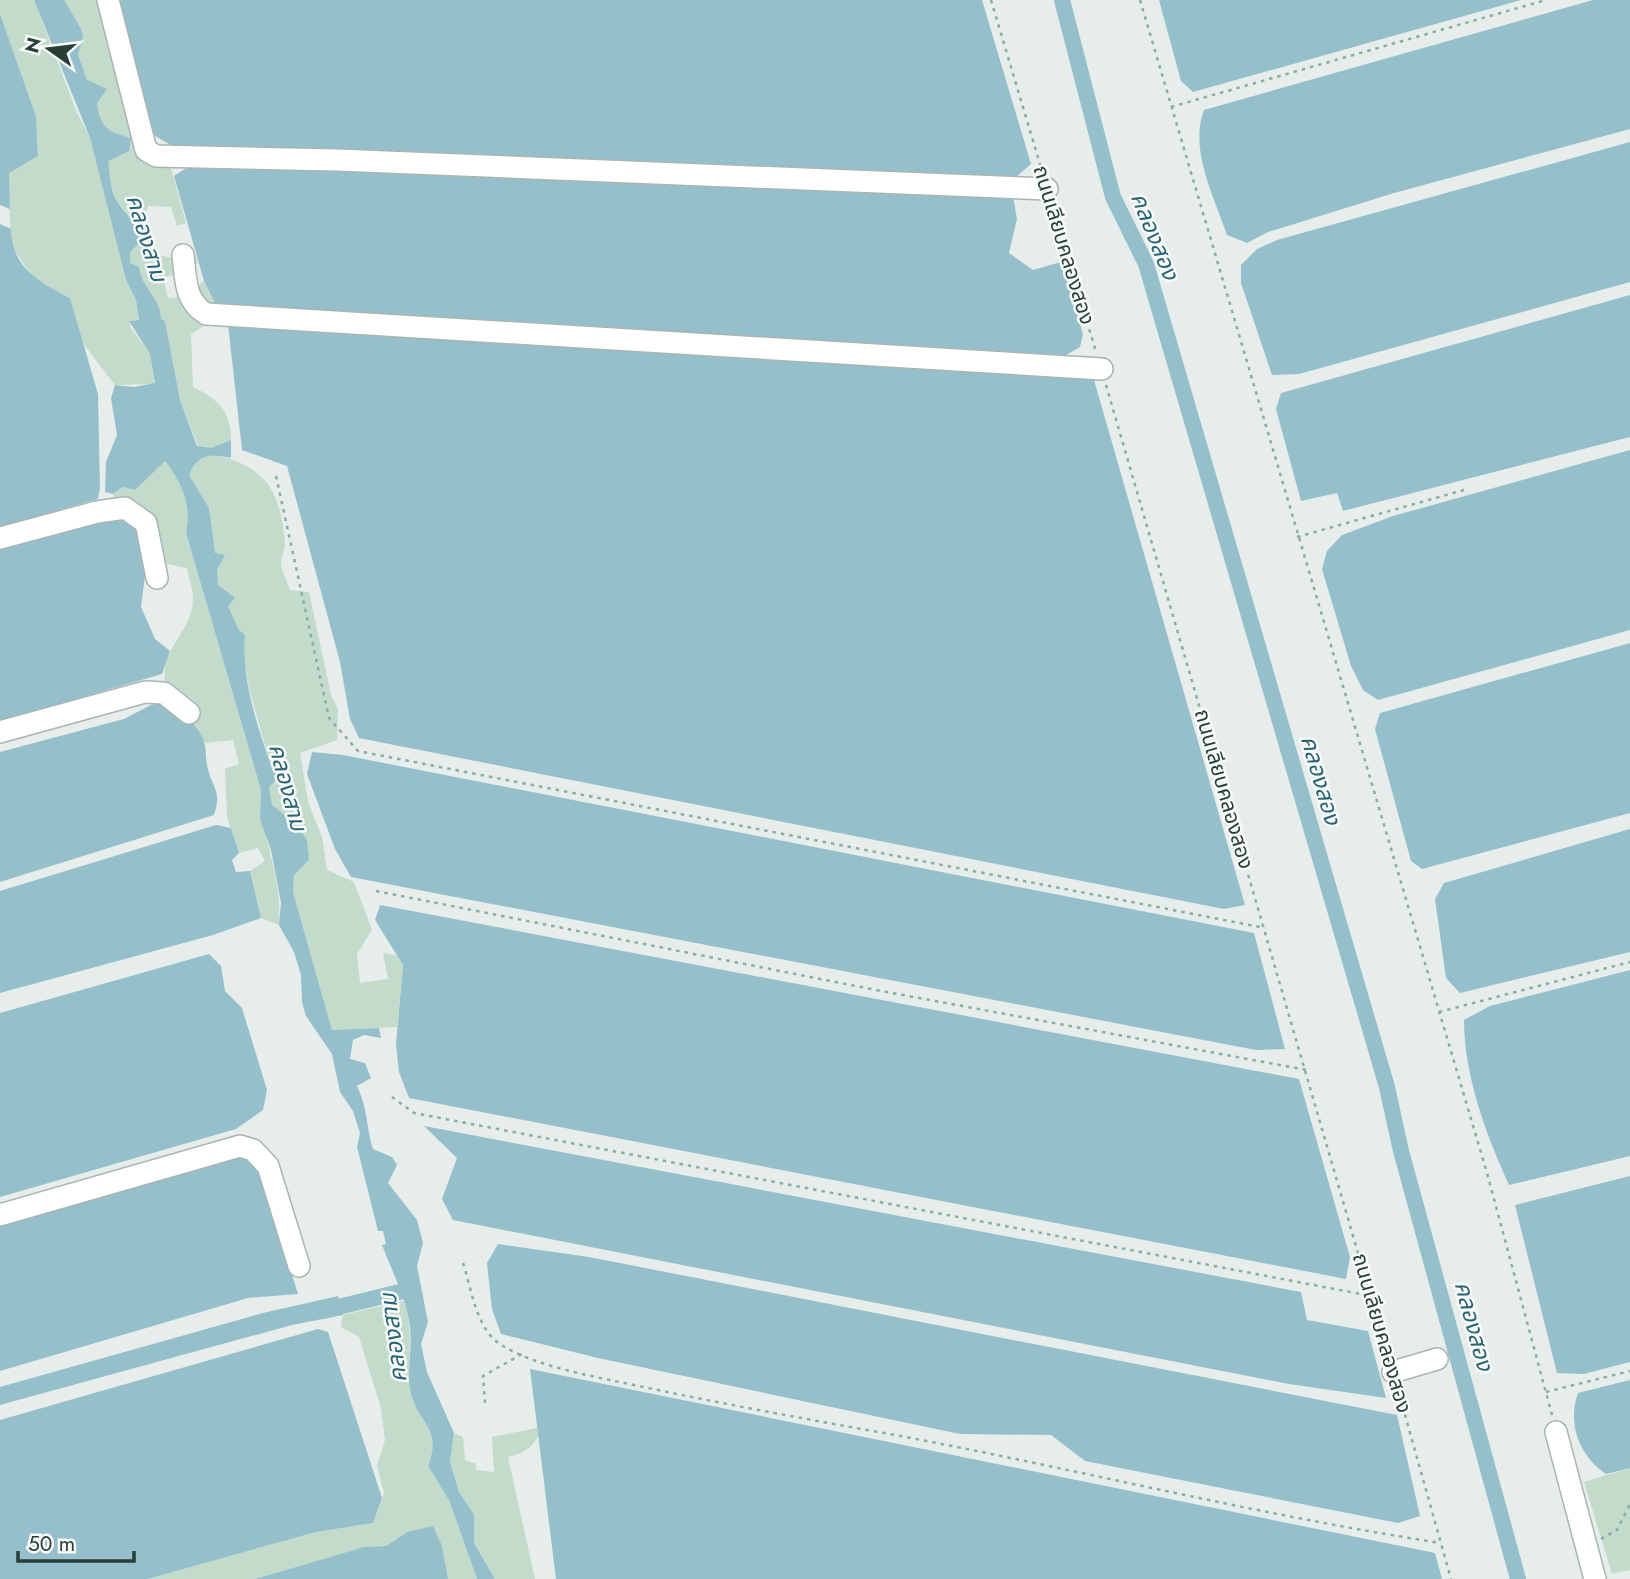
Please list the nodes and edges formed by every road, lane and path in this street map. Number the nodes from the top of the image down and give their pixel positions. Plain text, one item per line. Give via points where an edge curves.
1 (108, 0) edge
2 (991, 0) edge
3 (1140, 0) edge
4 (1546, 0) edge
5 (1171, 107) junction
6 (1047, 189) junction
7 (183, 256) dead end
8 (1102, 369) junction
9 (276, 475) dead end
10 (1464, 490) dead end
11 (1297, 537) junction
12 (0, 538) edge
13 (157, 578) dead end
14 (189, 713) dead end
15 (0, 732) edge
16 (376, 891) dead end
17 (1265, 928) junction
18 (1630, 962) edge
19 (1439, 1012) junction
20 (1307, 1070) junction
21 (393, 1097) dead end
22 (0, 1215) edge
23 (463, 1263) dead end
24 (299, 1266) dead end
25 (1371, 1296) junction
26 (522, 1354) junction
27 (1437, 1359) dead end
28 (1393, 1371) junction
29 (1630, 1371) edge
30 (1546, 1392) junction
31 (485, 1403) dead end
32 (1556, 1432) joint
33 (1630, 1504) edge
34 (1441, 1543) junction
35 (1585, 1546) junction
36 (1451, 1579) edge
37 (1595, 1579) edge

1 - 6 street via 146,150 156,156
2 - 6 path, ถนนเลียบคลองสอง
3 - 5 path
4 - 5 path
5 - 11 path
6 - 8 path, ถนนเลียบคลองสอง
7 - 8 street via 188,295 194,307 206,314
8 - 17 path, ถนนเลียบคลองสอง
9 - 17 path via 329,718 358,751
10 - 11 path
11 - 19 path
12 - 13 street via 125,508 146,523
14 - 15 street via 164,693 145,692
16 - 20 path
17 - 20 path, ถนนเลียบคลองสอง
18 - 19 path
19 - 30 path
20 - 25 path, ถนนเลียบคลองสอง
21 - 25 path via 414,1113
22 - 24 street via 240,1146 253,1150 268,1167
23 - 26 path via 484,1329 503,1346
25 - 28 path, ถนนเลียบคลองสอง
26 - 31 path via 483,1376
26 - 34 path via 599,1377 709,1401 972,1450 1324,1524
27 - 28 street
28 - 34 path, ถนนเลียบคลองสอง
29 - 30 path
30 - 32 path
32 - 35 street
33 - 35 path via 1616,1530
34 - 36 path, ถนนเลียบคลองสอง
35 - 37 street

